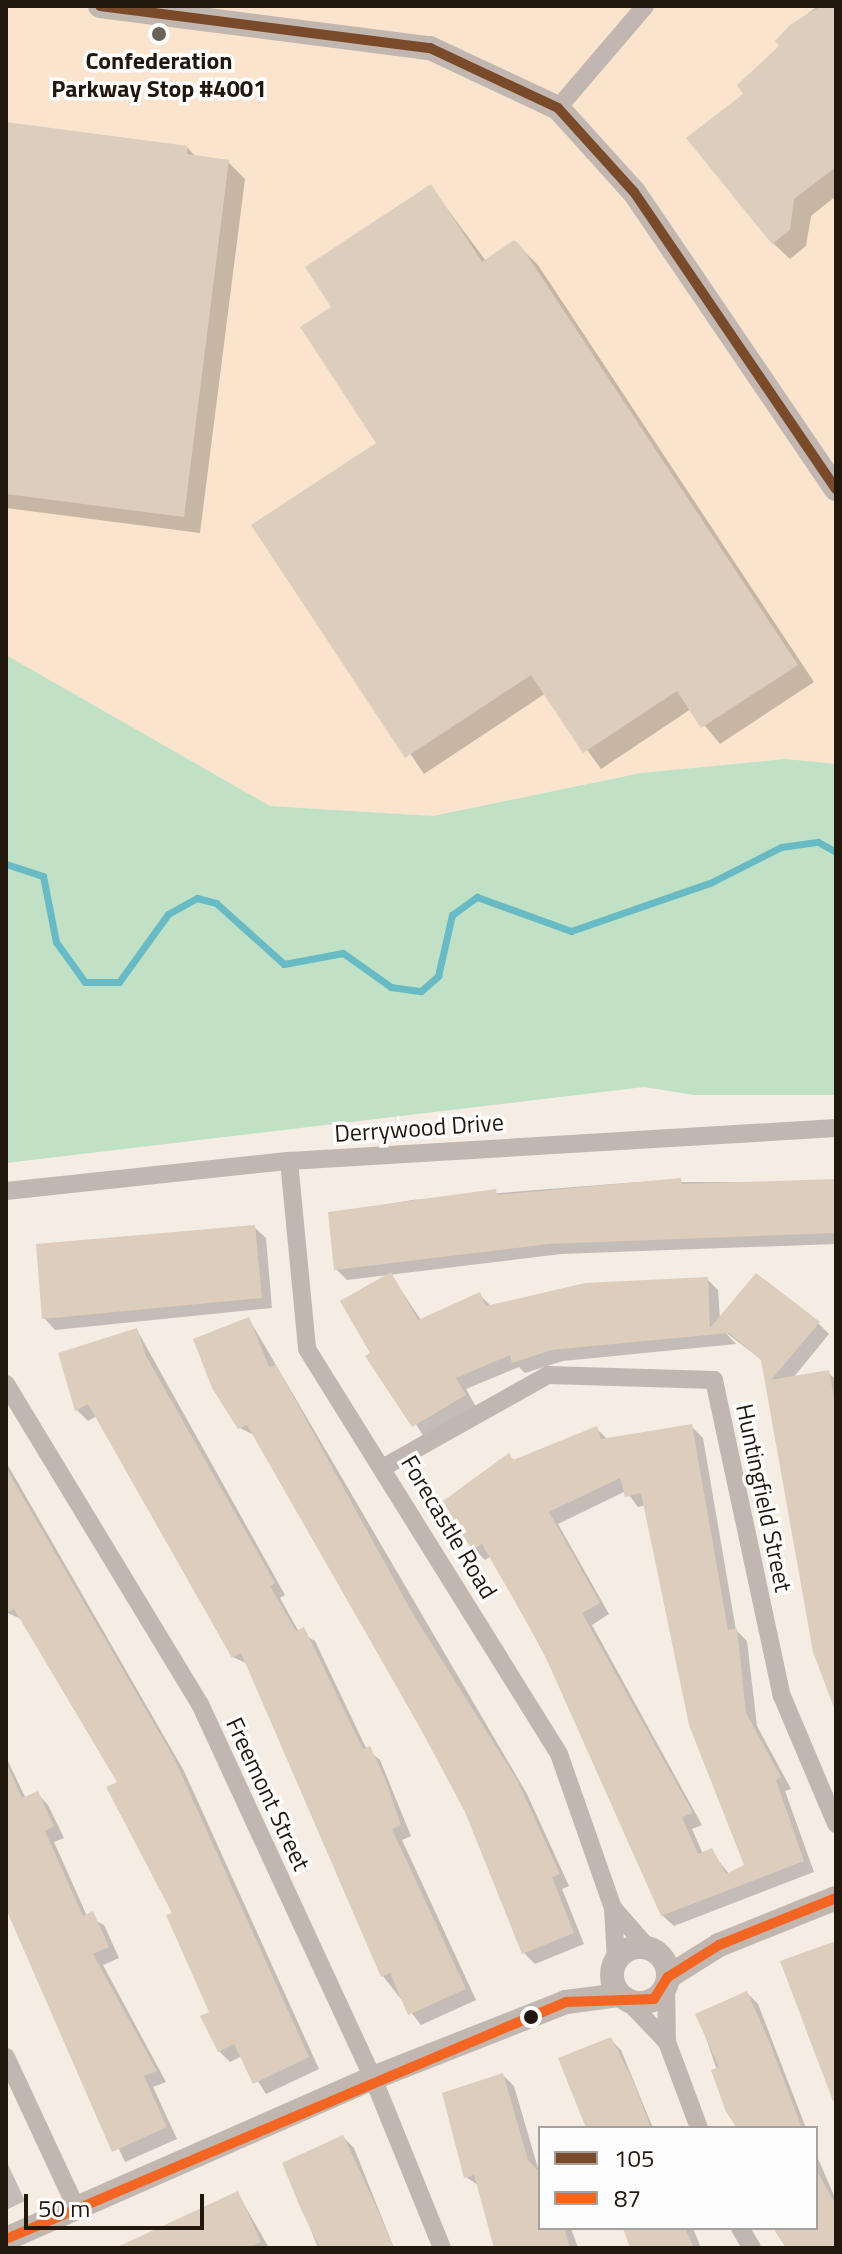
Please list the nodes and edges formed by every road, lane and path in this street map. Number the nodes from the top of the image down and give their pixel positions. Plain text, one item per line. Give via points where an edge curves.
1 (100, 6) edge
2 (645, 6) edge
3 (558, 108) junction
4 (836, 489) edge
5 (836, 1128) edge
6 (289, 1161) junction
7 (6, 1191) edge
8 (6, 1384) edge
9 (384, 1467) junction
10 (836, 1824) edge
11 (836, 1898) edge
12 (613, 1908) junction
13 (719, 1945) junction
14 (652, 1950) junction
15 (614, 1964) junction
16 (667, 1981) junction
17 (623, 1998) junction
18 (566, 2002) junction
19 (667, 2042) junction
20 (6, 2057) edge
21 (373, 2078) junction
22 (698, 2126) edge
23 (76, 2207) junction
24 (741, 2230) edge
25 (6, 2239) edge
26 (442, 2248) edge
27 (752, 2248) edge

1 - 3 street via 430,48
2 - 3 street
3 - 4 street via 634,192
5 - 6 street, Derrywood Drive
6 - 7 street, Derrywood Drive
6 - 9 street, Forecastle Road via 307,1349
8 - 21 street, Freemont Street via 200,1704
9 - 10 street, Huntingfield Street via 548,1375 714,1380 782,1696
9 - 12 street, Forecastle Road via 559,1754
11 - 13 street
12 - 14 street, Forecastle Road
12 - 15 street, Forecastle Road
13 - 14 street
13 - 16 street
14 - 15 street
14 - 16 street
15 - 17 street
15 - 18 street
16 - 17 street via 645,2003
16 - 19 street
17 - 18 street
17 - 19 street
18 - 21 street
19 - 22 street
20 - 23 street
21 - 23 street
21 - 26 street, Freemont Street
23 - 25 street
24 - 27 street

